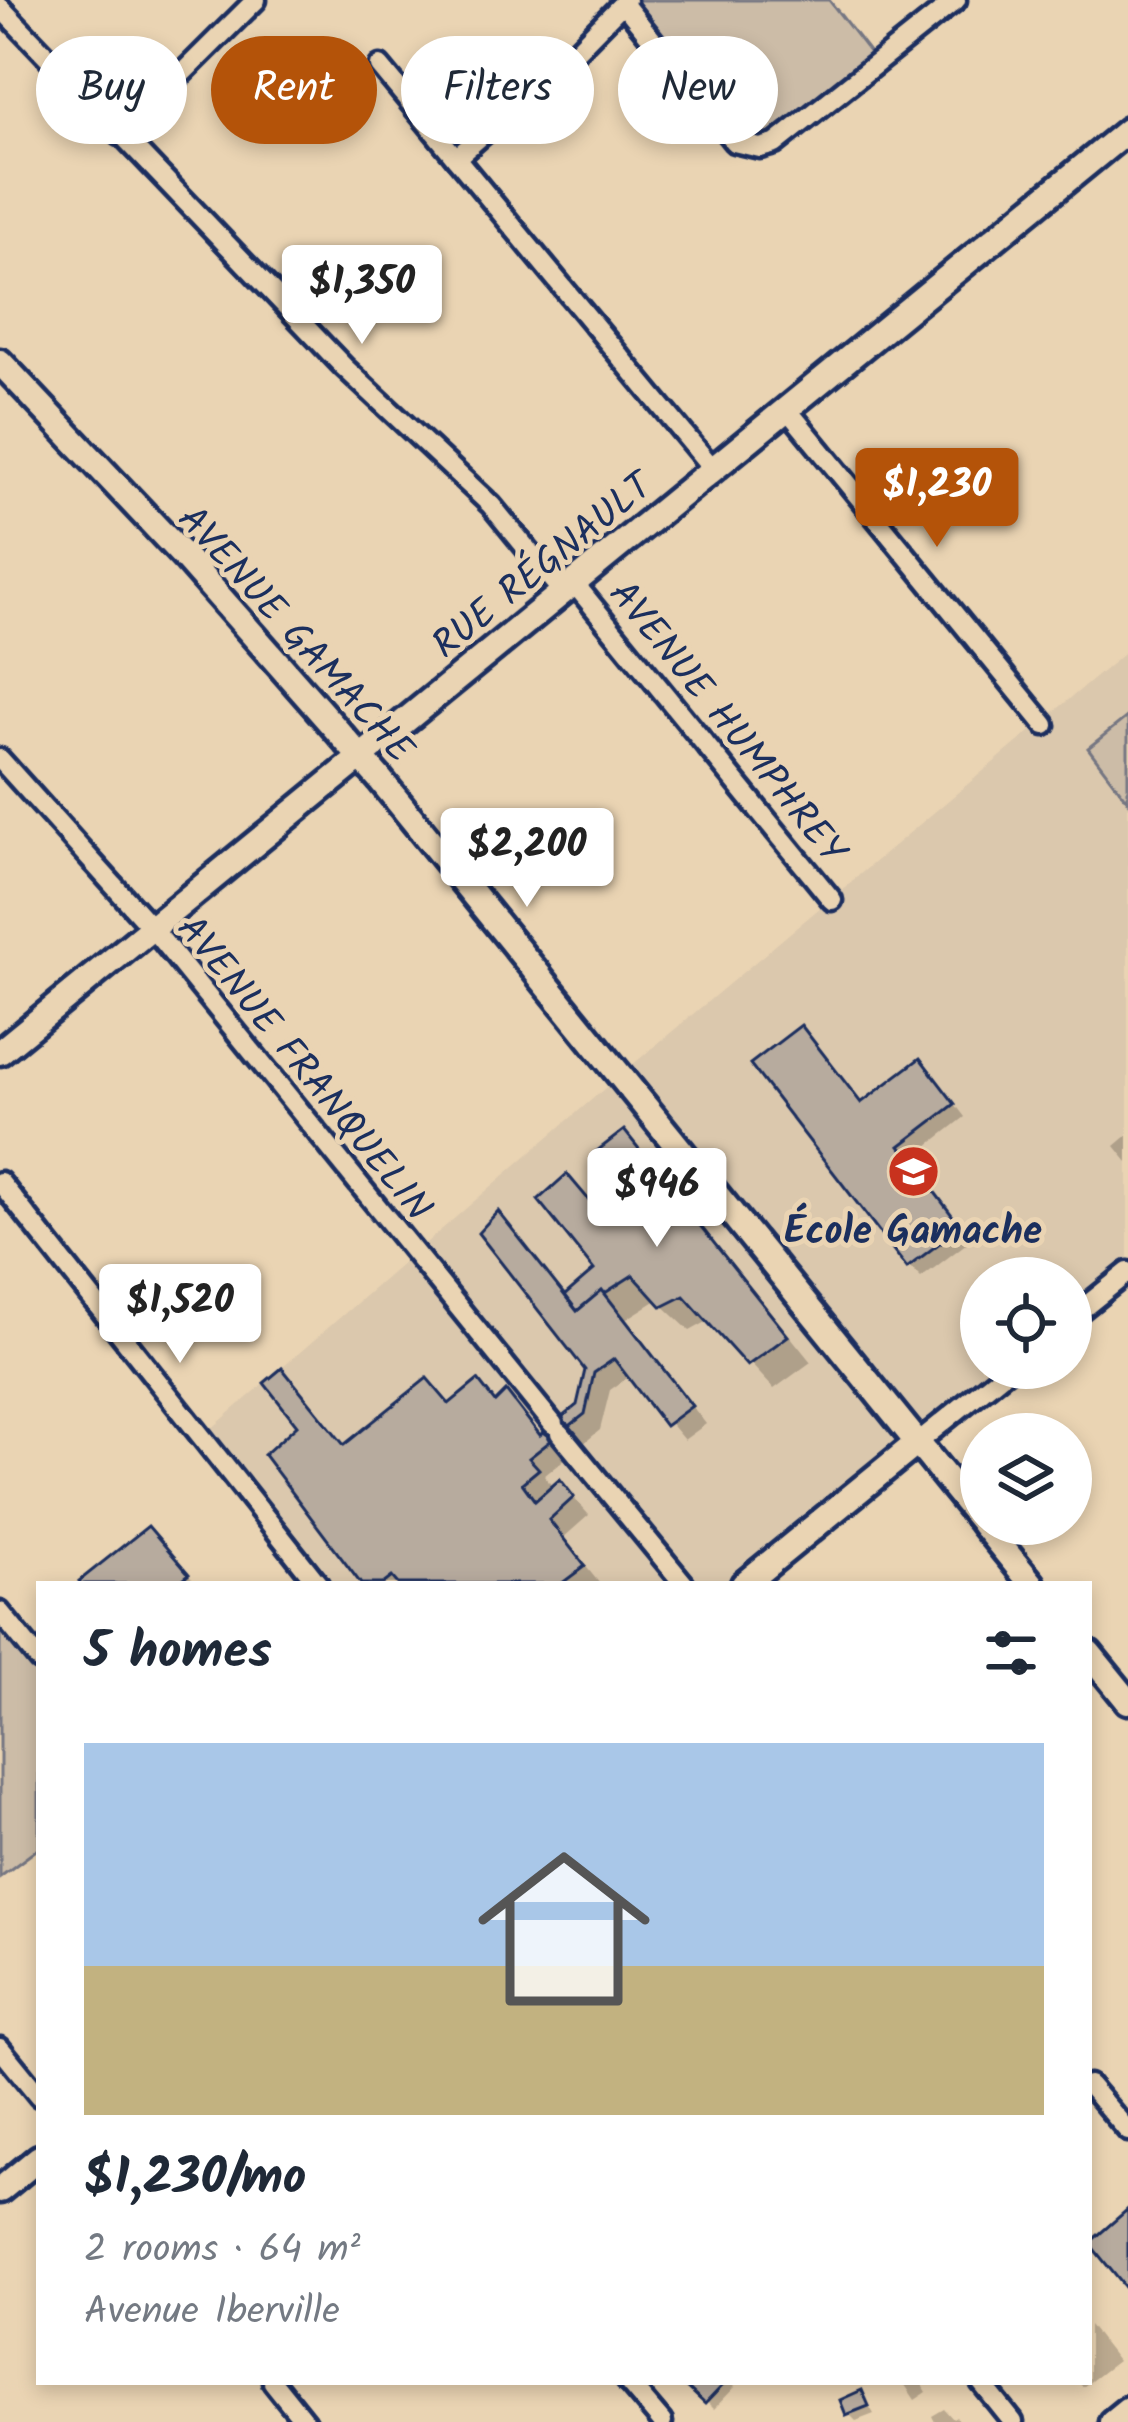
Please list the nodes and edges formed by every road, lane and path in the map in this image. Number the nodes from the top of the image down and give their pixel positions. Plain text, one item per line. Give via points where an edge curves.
1 (256, 0) edge
2 (956, 0) edge
3 (625, 2) edge
4 (0, 7) edge
5 (36, 45) edge
6 (380, 66) dead end
7 (187, 68) edge
8 (1128, 130) edge
9 (129, 144) edge
10 (456, 158) junction
11 (0, 362) edge
12 (787, 409) junction
13 (713, 469) junction
14 (568, 588) junction
15 (1045, 724) dead end
16 (361, 758) junction
17 (0, 759) edge
18 (832, 900) dead end
19 (152, 928) junction
20 (0, 1052) edge
21 (0, 1182) edge
22 (1128, 1272) edge
23 (1092, 1301) edge
24 (984, 1389) edge
25 (917, 1443) junction
26 (960, 1496) edge
27 (1000, 1545) edge
28 (316, 1581) edge
29 (682, 1581) edge
30 (748, 1581) edge
31 (1030, 1581) edge
32 (0, 1612) edge
33 (36, 1656) edge
34 (1092, 1657) edge
35 (1128, 1701) edge
36 (0, 2048) edge
37 (1092, 2089) edge
38 (36, 2092) edge
39 (1128, 2131) edge
40 (36, 2160) edge
41 (0, 2189) edge
42 (275, 2385) edge
43 (631, 2385) edge
44 (983, 2385) edge
45 (1128, 2409) edge
46 (305, 2422) edge
47 (662, 2422) edge
48 (1013, 2422) edge
49 (1112, 2422) edge

1 - 7 street
2 - 3 street via 775,145 760,148 734,142
3 - 10 street
4 - 5 street, AVENUE HUMPHREY
6 - 10 street
8 - 12 street, RUE RÉGNAULT
9 - 14 street, AVENUE HUMPHREY
10 - 13 street
11 - 16 street, AVENUE GAMACHE
12 - 13 street, RUE RÉGNAULT
12 - 15 street
13 - 14 street, RUE RÉGNAULT
14 - 16 street, RUE RÉGNAULT
14 - 18 street, AVENUE HUMPHREY
16 - 19 street, RUE RÉGNAULT
16 - 25 street, AVENUE GAMACHE
17 - 19 street, AVENUE FRANQUELIN
19 - 20 street, RUE RÉGNAULT
19 - 29 street, AVENUE FRANQUELIN
21 - 28 street
22 - 23 street
24 - 25 street
25 - 26 street, AVENUE GAMACHE
25 - 30 street
27 - 31 street, AVENUE GAMACHE
32 - 33 street
34 - 35 street
36 - 38 street
37 - 39 street
40 - 41 street
42 - 46 street
43 - 47 street
44 - 48 street
45 - 49 street

